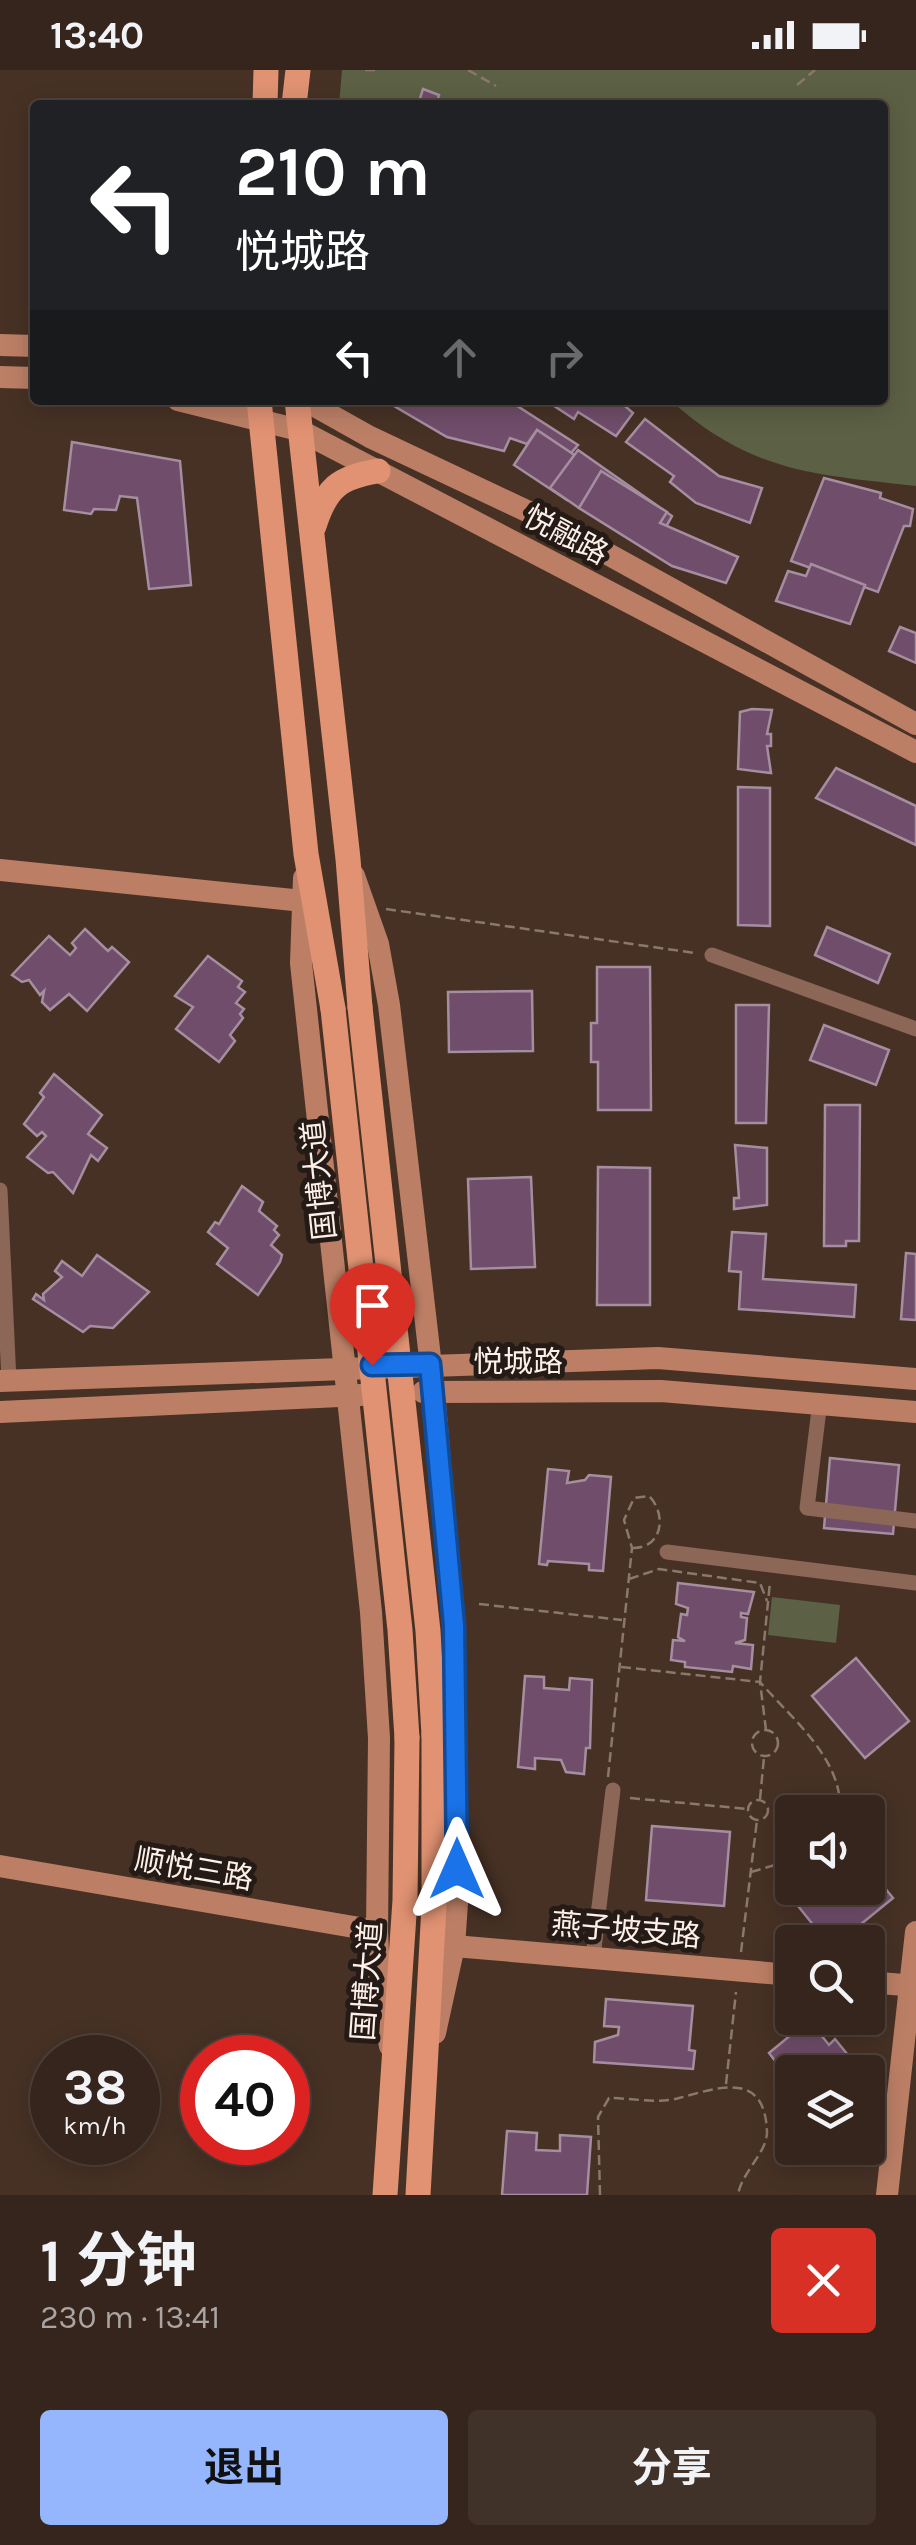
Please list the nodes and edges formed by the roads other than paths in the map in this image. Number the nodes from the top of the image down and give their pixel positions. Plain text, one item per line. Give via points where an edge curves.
1 (266, 70) edge
2 (298, 70) edge
3 (265, 100) edge
4 (295, 100) edge
5 (0, 346) edge
6 (30, 346) edge
7 (0, 377) edge
8 (30, 378) edge
9 (224, 405) edge
10 (300, 405) edge
11 (309, 405) edge
12 (260, 409) edge
13 (299, 430) junction
14 (378, 471) junction
15 (311, 536) junction
16 (916, 724) edge
17 (916, 752) edge
18 (306, 854) junction
19 (348, 859) junction
20 (0, 870) edge
21 (303, 901) junction
22 (712, 955) road end
23 (916, 1030) edge
24 (0, 1190) edge
25 (430, 1364) junction
26 (343, 1366) junction
27 (916, 1379) edge
28 (5, 1381) edge
29 (434, 1392) junction
30 (347, 1396) junction
31 (820, 1401) junction
32 (0, 1412) edge
33 (916, 1412) edge
34 (916, 1521) edge
35 (667, 1552) dead end
36 (916, 1582) edge
37 (613, 1790) road end
38 (0, 1866) edge
39 (377, 1932) junction
40 (916, 1932) edge
41 (454, 1946) junction
42 (593, 1957) junction
43 (775, 1973) edge
44 (885, 1984) edge
45 (913, 1986) edge
46 (394, 2069) junction
47 (426, 2076) junction
48 (385, 2195) edge
49 (418, 2195) edge
50 (886, 2195) edge

1 - 3 main road
2 - 4 main road
5 - 6 street
7 - 8 street
9 - 12 street, 悦融路
10 - 13 main road, 国博大道
11 - 16 street, 悦融路 via 548,521
12 - 13 street, 悦融路
12 - 18 main road, 国博大道
13 - 14 street, 悦融路
13 - 15 main road, 国博大道
14 - 15 main road via 332,486
14 - 17 street, 悦融路
15 - 19 main road, 国博大道
18 - 21 street
18 - 46 main road, 国博大道, bridge via 333,1009 400,1630 406,1900
19 - 25 street via 378,944 389,1004
19 - 47 main road, 国博大道, bridge via 428,1631 434,1906
20 - 21 street
21 - 26 street via 302,962
22 - 23 street
24 - 28 street
25 - 26 street, 悦城路
25 - 27 street, 悦城路 via 658,1358
25 - 29 street
26 - 28 street, 悦城路
26 - 30 street
29 - 30 street, 悦城路
29 - 31 street, 悦城路 via 661,1391
29 - 41 street via 458,1733
30 - 32 street, 悦城路
30 - 39 street via 378,1720
31 - 33 street, 悦城路
31 - 34 street via 807,1508
35 - 36 street
37 - 42 street
38 - 39 street, 顺悦三路
39 - 46 street
40 - 45 street
41 - 42 street, 燕子坡支路
41 - 47 street
42 - 43 street, 燕子坡支路
44 - 45 street
45 - 50 street
46 - 48 main road, 国博大道
47 - 49 main road, 国博大道

